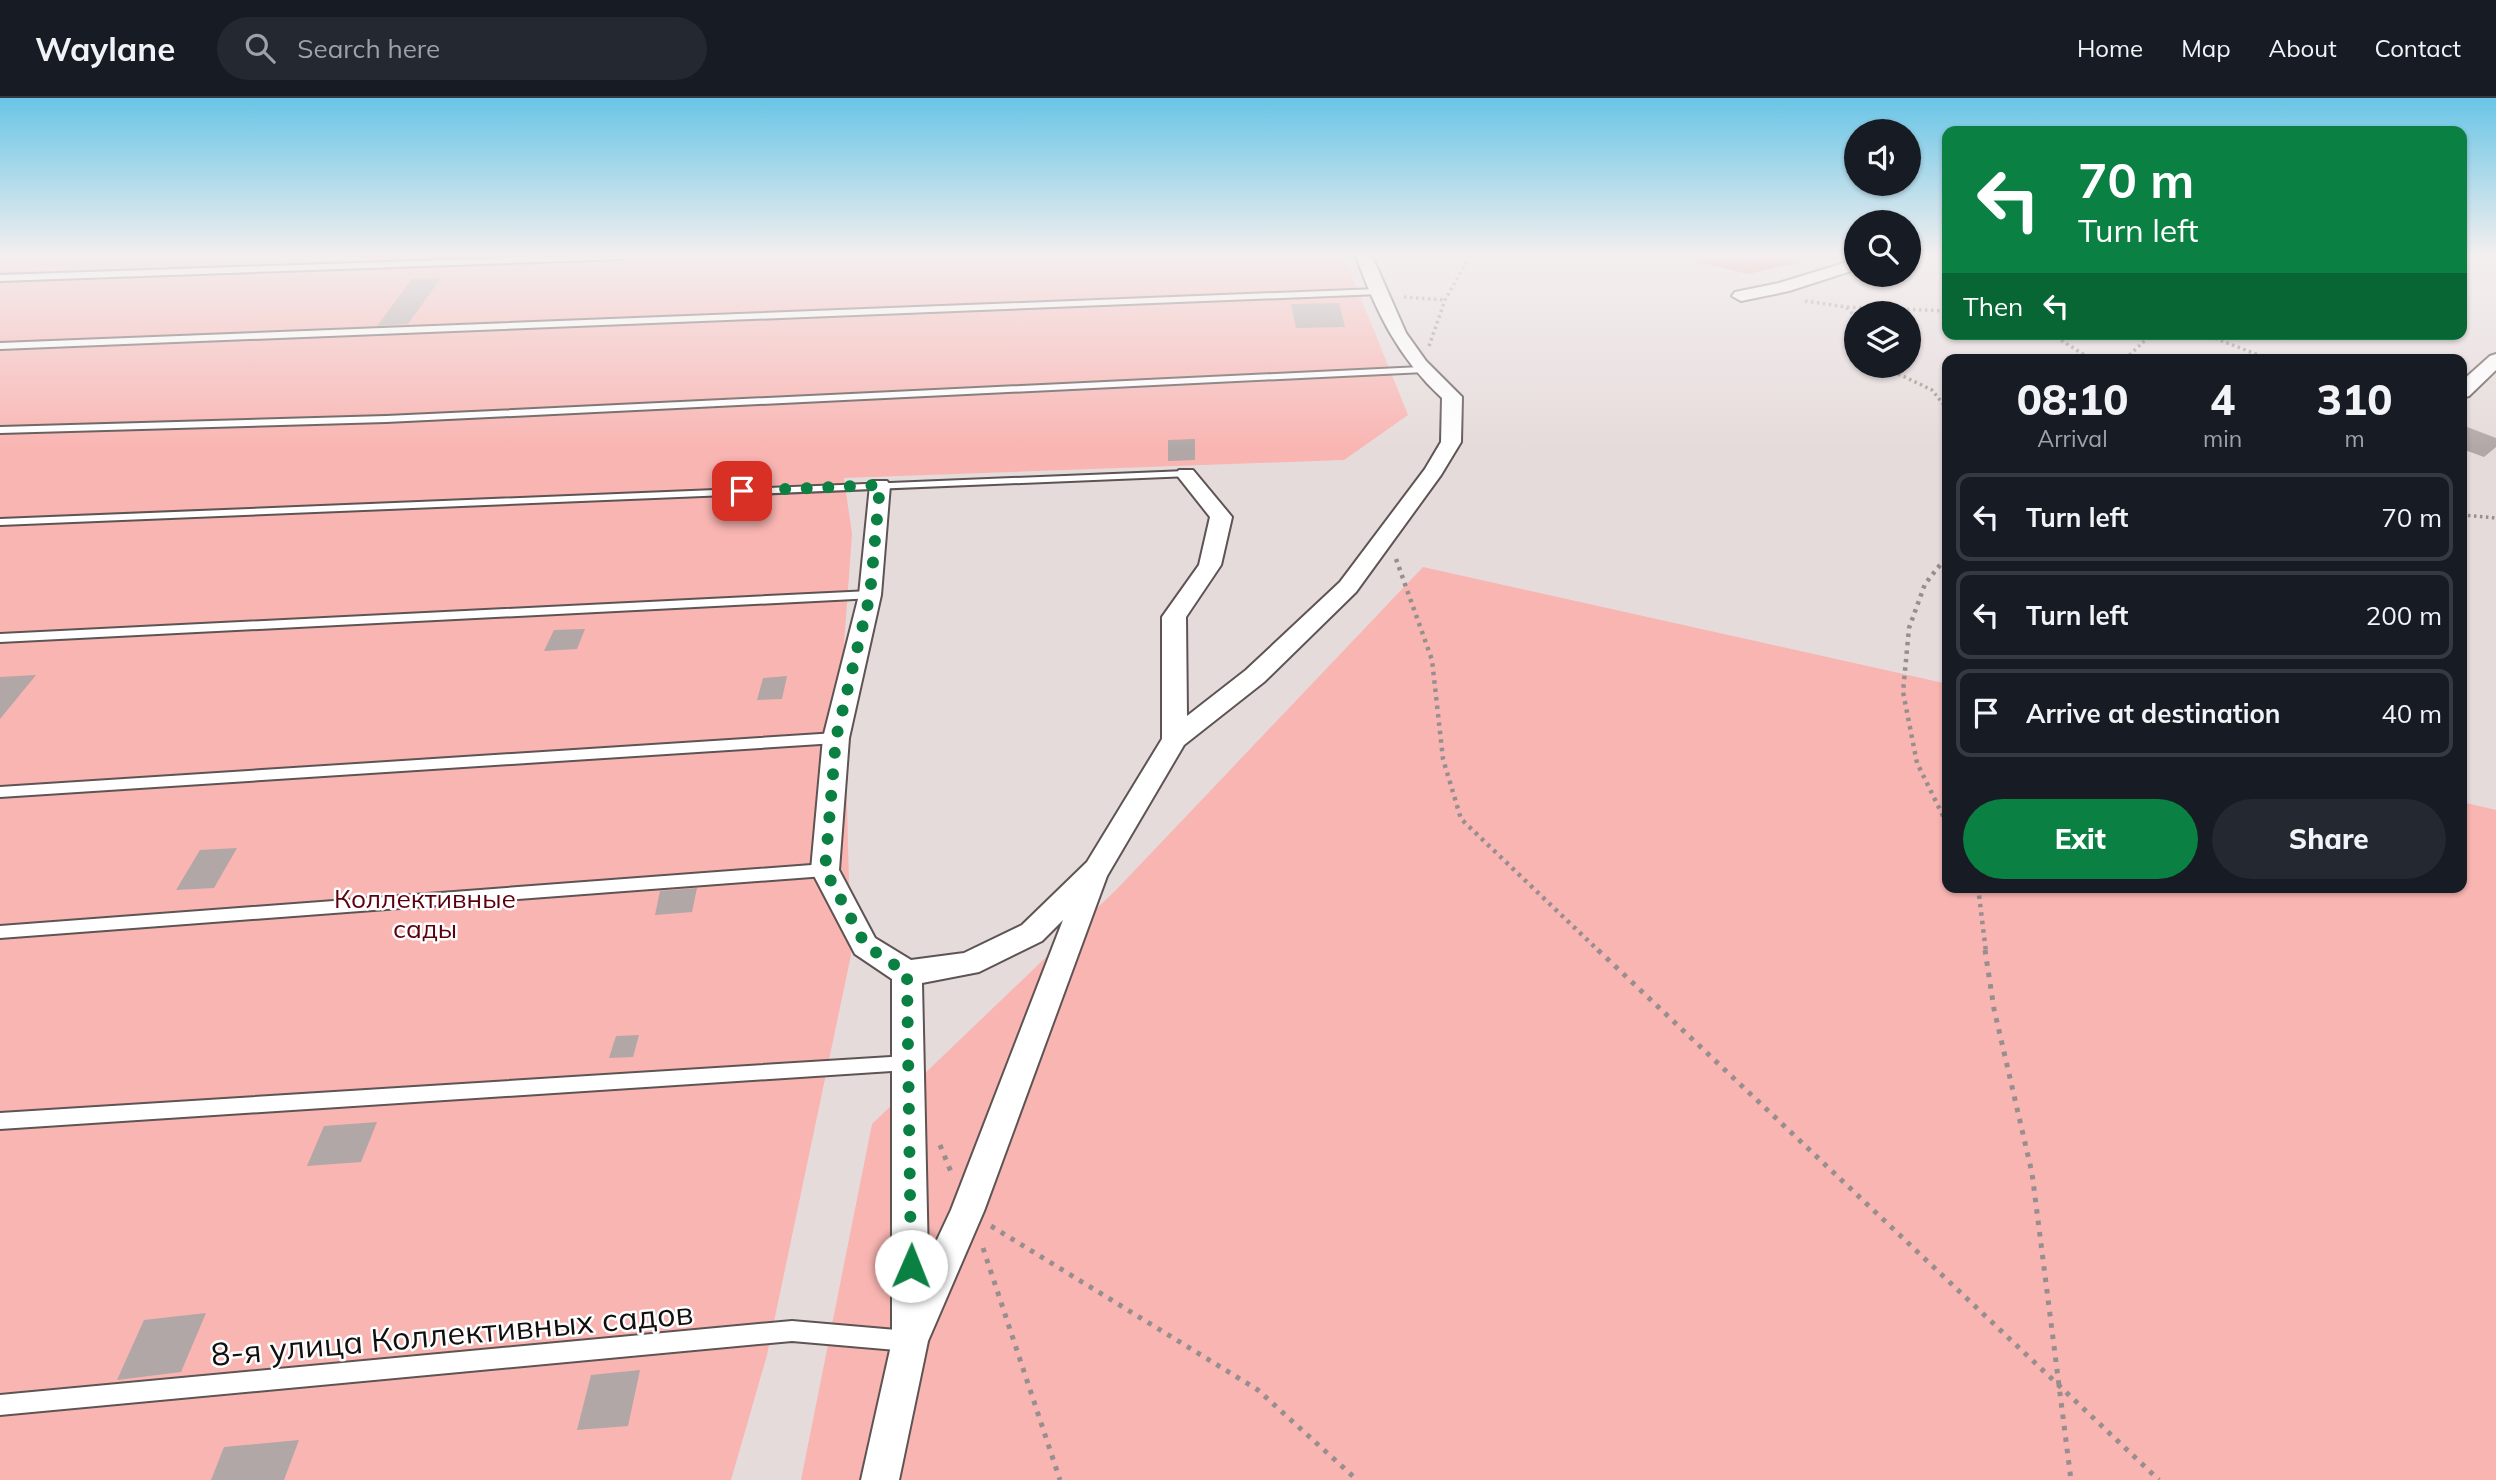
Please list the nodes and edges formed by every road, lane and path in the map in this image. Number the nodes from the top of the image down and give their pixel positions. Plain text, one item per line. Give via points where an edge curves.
1 (650, 320) edge
2 (1389, 320) edge
3 (2061, 340) edge
4 (2146, 340) edge
5 (2220, 340) edge
6 (0, 346) edge
7 (2083, 354) edge
8 (2130, 354) edge
9 (2256, 354) edge
10 (2496, 360) edge
11 (1421, 370) junction
12 (1907, 378) edge
13 (2467, 387) edge
14 (1942, 402) edge
15 (0, 430) edge
16 (1186, 474) joint
17 (880, 485) junction
18 (2467, 515) edge
19 (2496, 518) edge
20 (0, 522) edge
21 (1394, 525) junction
22 (1940, 565) dead end
23 (870, 595) junction
24 (0, 638) edge
25 (836, 738) junction
26 (1175, 739) junction
27 (0, 792) edge
28 (1942, 814) edge
29 (1097, 869) junction
30 (825, 870) junction
31 (1979, 893) edge
32 (0, 932) edge
33 (907, 973) junction
34 (907, 1063) junction
35 (0, 1121) edge
36 (937, 1137) dead end
37 (967, 1211) junction
38 (910, 1341) junction
39 (0, 1405) edge
40 (880, 1480) edge
41 (1060, 1480) edge
42 (1357, 1480) edge
43 (2071, 1480) edge
44 (2160, 1480) edge

1 - 6 lane
2 - 11 street
3 - 7 path
4 - 8 path
5 - 9 path
10 - 13 street
11 - 15 lane via 386,419
11 - 21 street via 1452,397 1451,442
12 - 14 path via 1932,390
16 - 17 lane
16 - 26 street via 1221,517 1210,565 1174,617
17 - 20 lane
17 - 23 street
18 - 19 path
21 - 26 street via 1348,587 1255,676
21 - 44 path via 1396,564 1432,660 1443,759 1461,819
22 - 28 path via 1926,584 1909,628 1903,692 1917,763
23 - 24 lane
23 - 25 street
25 - 27 lane
25 - 30 street
26 - 29 street
29 - 33 street via 1032,933 969,964
29 - 37 street
30 - 32 lane
30 - 33 street via 866,946
31 - 43 path via 1989,980 2036,1198
33 - 34 street
34 - 35 lane
34 - 38 street
36 - 37 path
37 - 38 street
37 - 41 path
37 - 42 path via 1258,1390
38 - 39 lane, 8-я улица Коллективных садов via 792,1331
38 - 40 street

